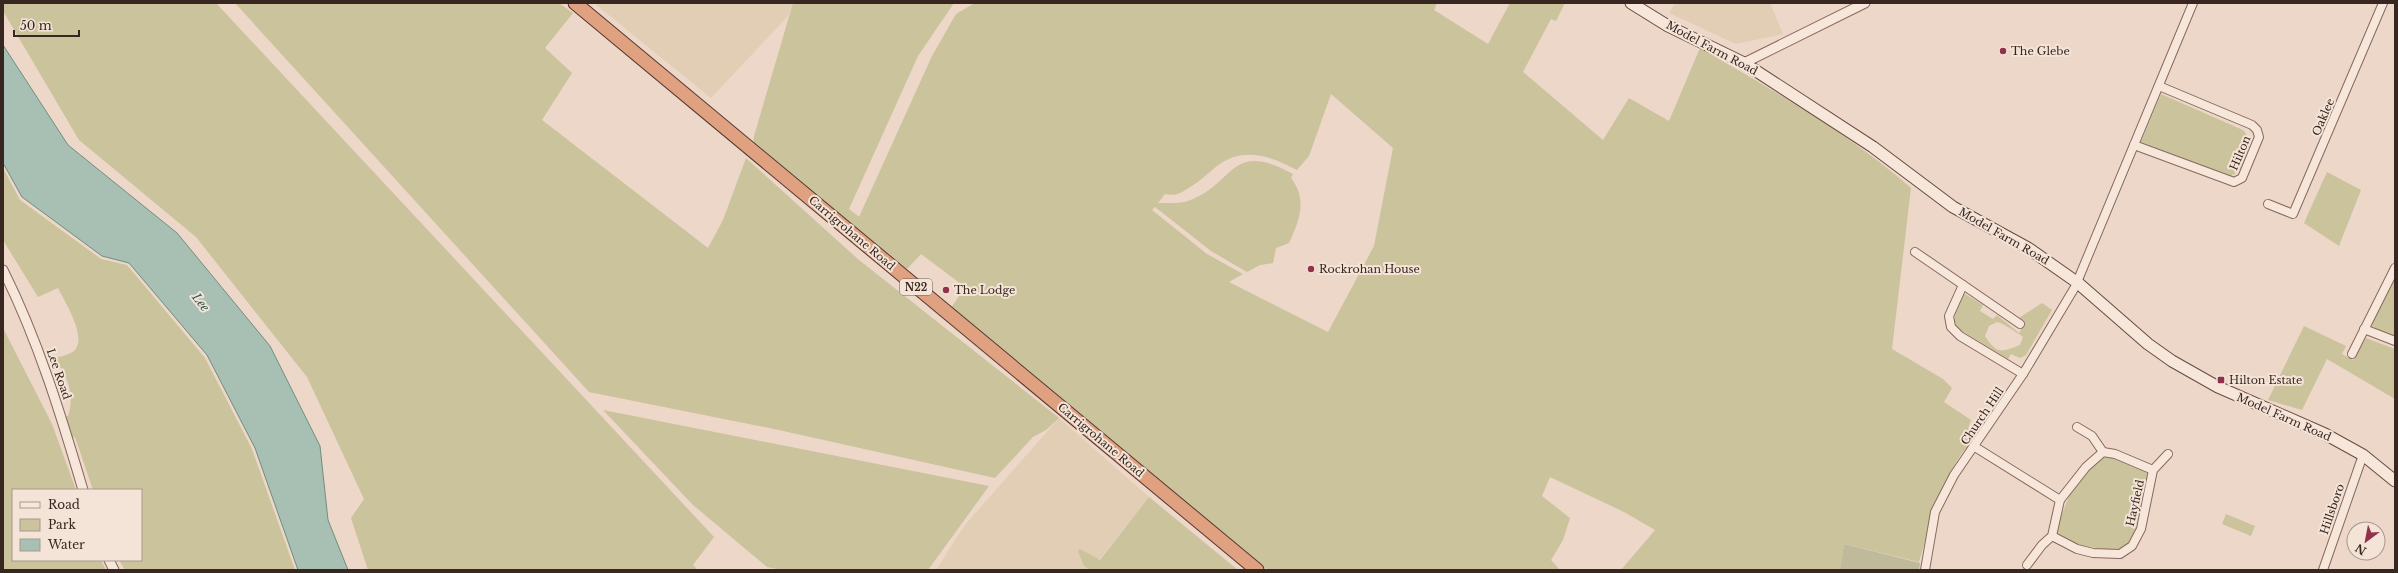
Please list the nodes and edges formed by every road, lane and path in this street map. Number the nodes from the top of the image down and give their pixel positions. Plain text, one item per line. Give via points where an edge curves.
1 (575, 3) edge
2 (1631, 3) edge
3 (1865, 3) edge
4 (2193, 3) edge
5 (2383, 3) edge
6 (1744, 63) junction
7 (2159, 86) junction
8 (2134, 145) junction
9 (2268, 204) dead end
10 (1915, 252) dead end
11 (2395, 268) edge
12 (3, 270) edge
13 (2078, 282) junction
14 (1963, 285) junction
15 (2020, 324) dead end
16 (2364, 330) junction
17 (2395, 341) edge
18 (2352, 354) dead end
19 (2023, 374) junction
20 (2078, 427) dead end
21 (1975, 447) junction
22 (2103, 452) junction
23 (2168, 454) dead end
24 (2363, 455) junction
25 (2153, 470) junction
26 (2395, 481) edge
27 (83, 489) edge
28 (2060, 500) junction
29 (2052, 536) junction
30 (110, 561) edge
31 (2027, 564) dead end
32 (114, 570) edge
33 (1257, 570) edge
34 (1925, 570) edge
35 (2323, 570) edge

1 - 33 highway, Carrigrohane Road / N22
2 - 6 main road, Model Farm Road via 1668,26
3 - 6 street
4 - 7 street
5 - 9 street, Oaklee via 2293,214
6 - 13 main road, Model Farm Road via 1873,147 1953,207 2028,248
7 - 8 street
7 - 8 street, Hilton via 2252,125 2257,130 2259,137 2242,178 2234,182
8 - 13 street
10 - 14 street
11 - 16 street
12 - 27 street, Lee Road via 34,339
13 - 19 street, Church Hill
13 - 24 main road, Model Farm Road via 2148,344 2178,364 2218,387 2313,429
14 - 15 street
14 - 19 street via 1950,316 1951,327 1960,336
16 - 17 street
16 - 18 street
19 - 21 street, Church Hill
20 - 22 street via 2092,436
21 - 28 street
21 - 34 street, Church Hill via 1954,474 1935,512
22 - 25 street via 2115,454
22 - 28 street
23 - 25 street, Hayfield
24 - 26 main road, Model Farm Road
24 - 35 street, Hillsboro
25 - 29 street, Hayfield via 2141,529 2132,546 2120,554 2093,553 2077,549
28 - 29 street
29 - 31 street
30 - 32 street

